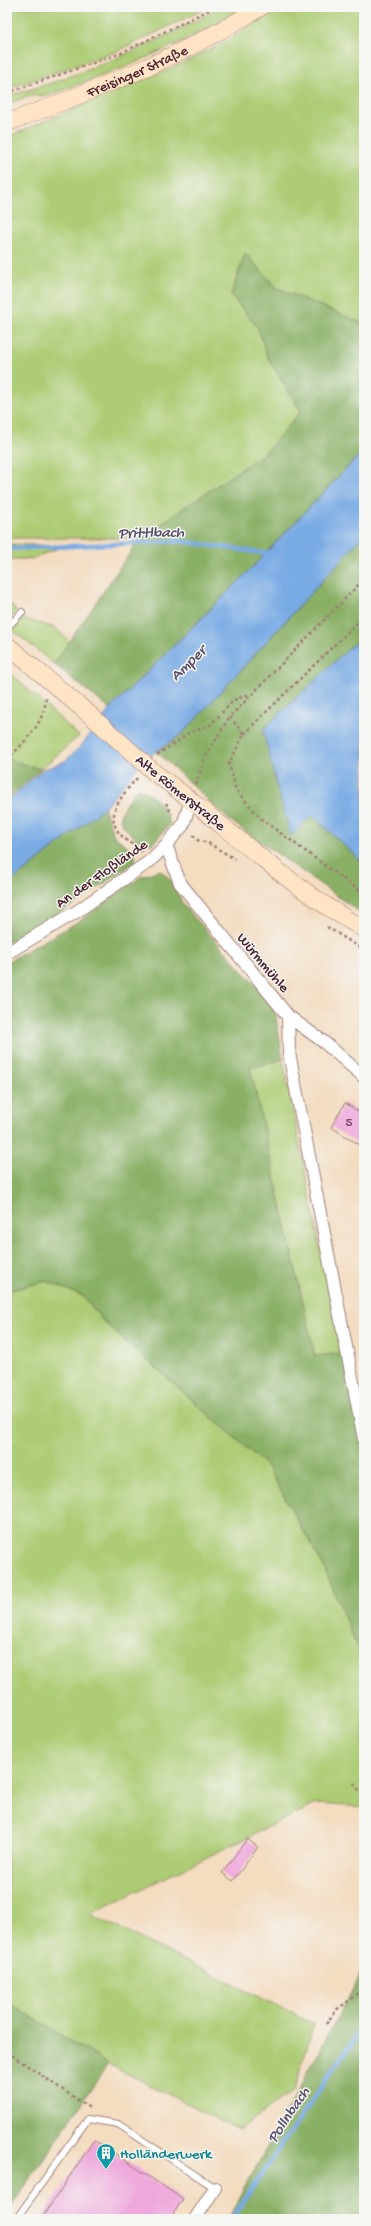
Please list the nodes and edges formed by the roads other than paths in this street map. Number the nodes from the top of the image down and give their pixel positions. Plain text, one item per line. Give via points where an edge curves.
1 (261, 7) edge
2 (7, 123) edge
3 (22, 612) dead end
4 (7, 628) edge
5 (7, 644) edge
6 (191, 800) junction
7 (166, 845) junction
8 (364, 929) edge
9 (7, 953) edge
10 (288, 1016) junction
11 (364, 1077) edge
12 (364, 1439) edge
13 (215, 2188) joint
14 (16, 2219) edge
15 (195, 2219) edge

1 - 2 main road, Freisinger Straße via 230,27 154,65
3 - 4 lane
5 - 6 main road, Alte Römerstraße, bridge via 156,773
6 - 7 street, An der Floßlände via 183,825
6 - 8 main road, Alte Römerstraße via 309,893
7 - 9 street, An der Floßlände via 150,861 76,912
7 - 10 street, Würmmühle via 180,883
10 - 11 street, Würmmühle via 325,1043
10 - 12 street via 290,1053
13 - 14 lane via 118,2124 88,2119
13 - 15 street

